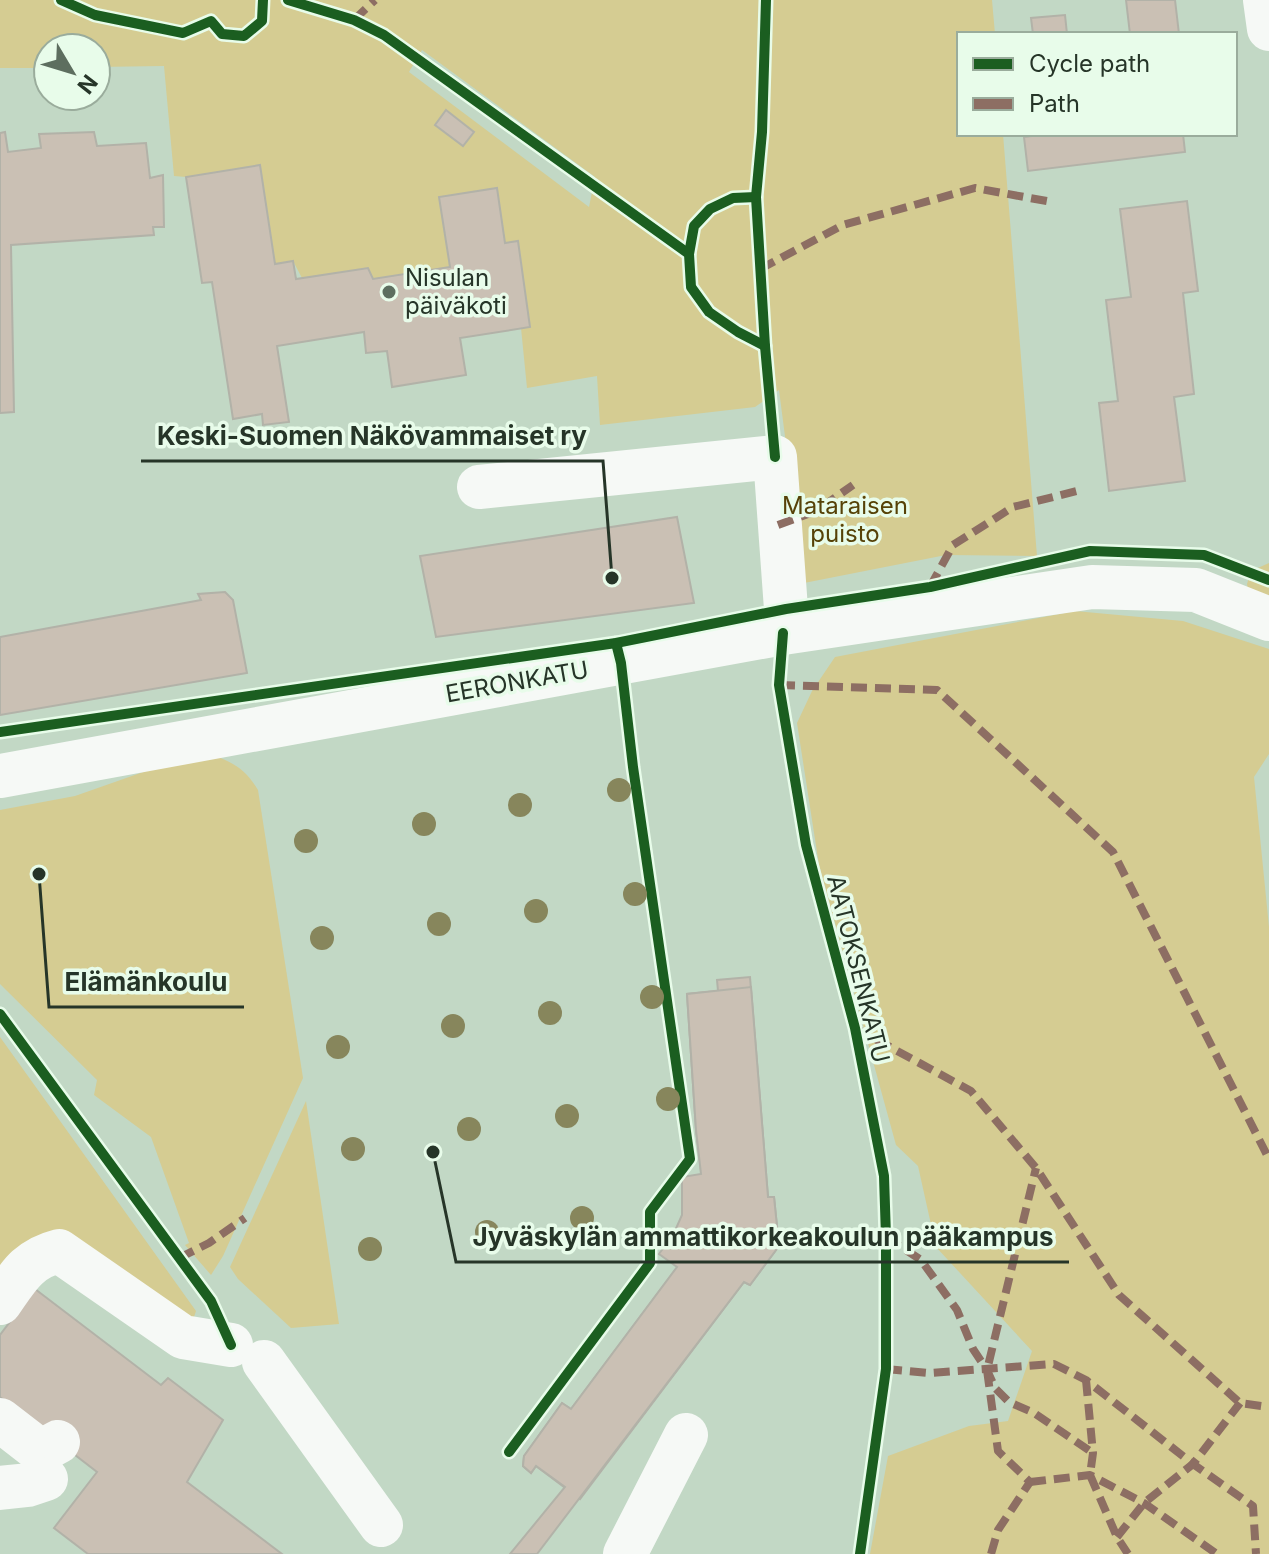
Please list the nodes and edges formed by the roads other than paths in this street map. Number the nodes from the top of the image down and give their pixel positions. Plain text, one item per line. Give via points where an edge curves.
1 (1265, 0) edge
2 (1269, 29) edge
3 (479, 487) dead end
4 (1269, 619) edge
5 (783, 633) junction
6 (0, 776) edge
7 (0, 1303) edge
8 (0, 1420) edge
9 (686, 1435) dead end
10 (0, 1488) edge
11 (381, 1525) dead end
12 (625, 1554) edge

1 - 2 street
3 - 5 street via 775,457 786,609
4 - 5 street, EERONKATU via 1196,590 1092,587
5 - 6 street, EERONKATU
7 - 11 street via 25,1267 59,1251 183,1337 248,1354
8 - 10 street via 45,1449 52,1461 28,1485
9 - 12 street

